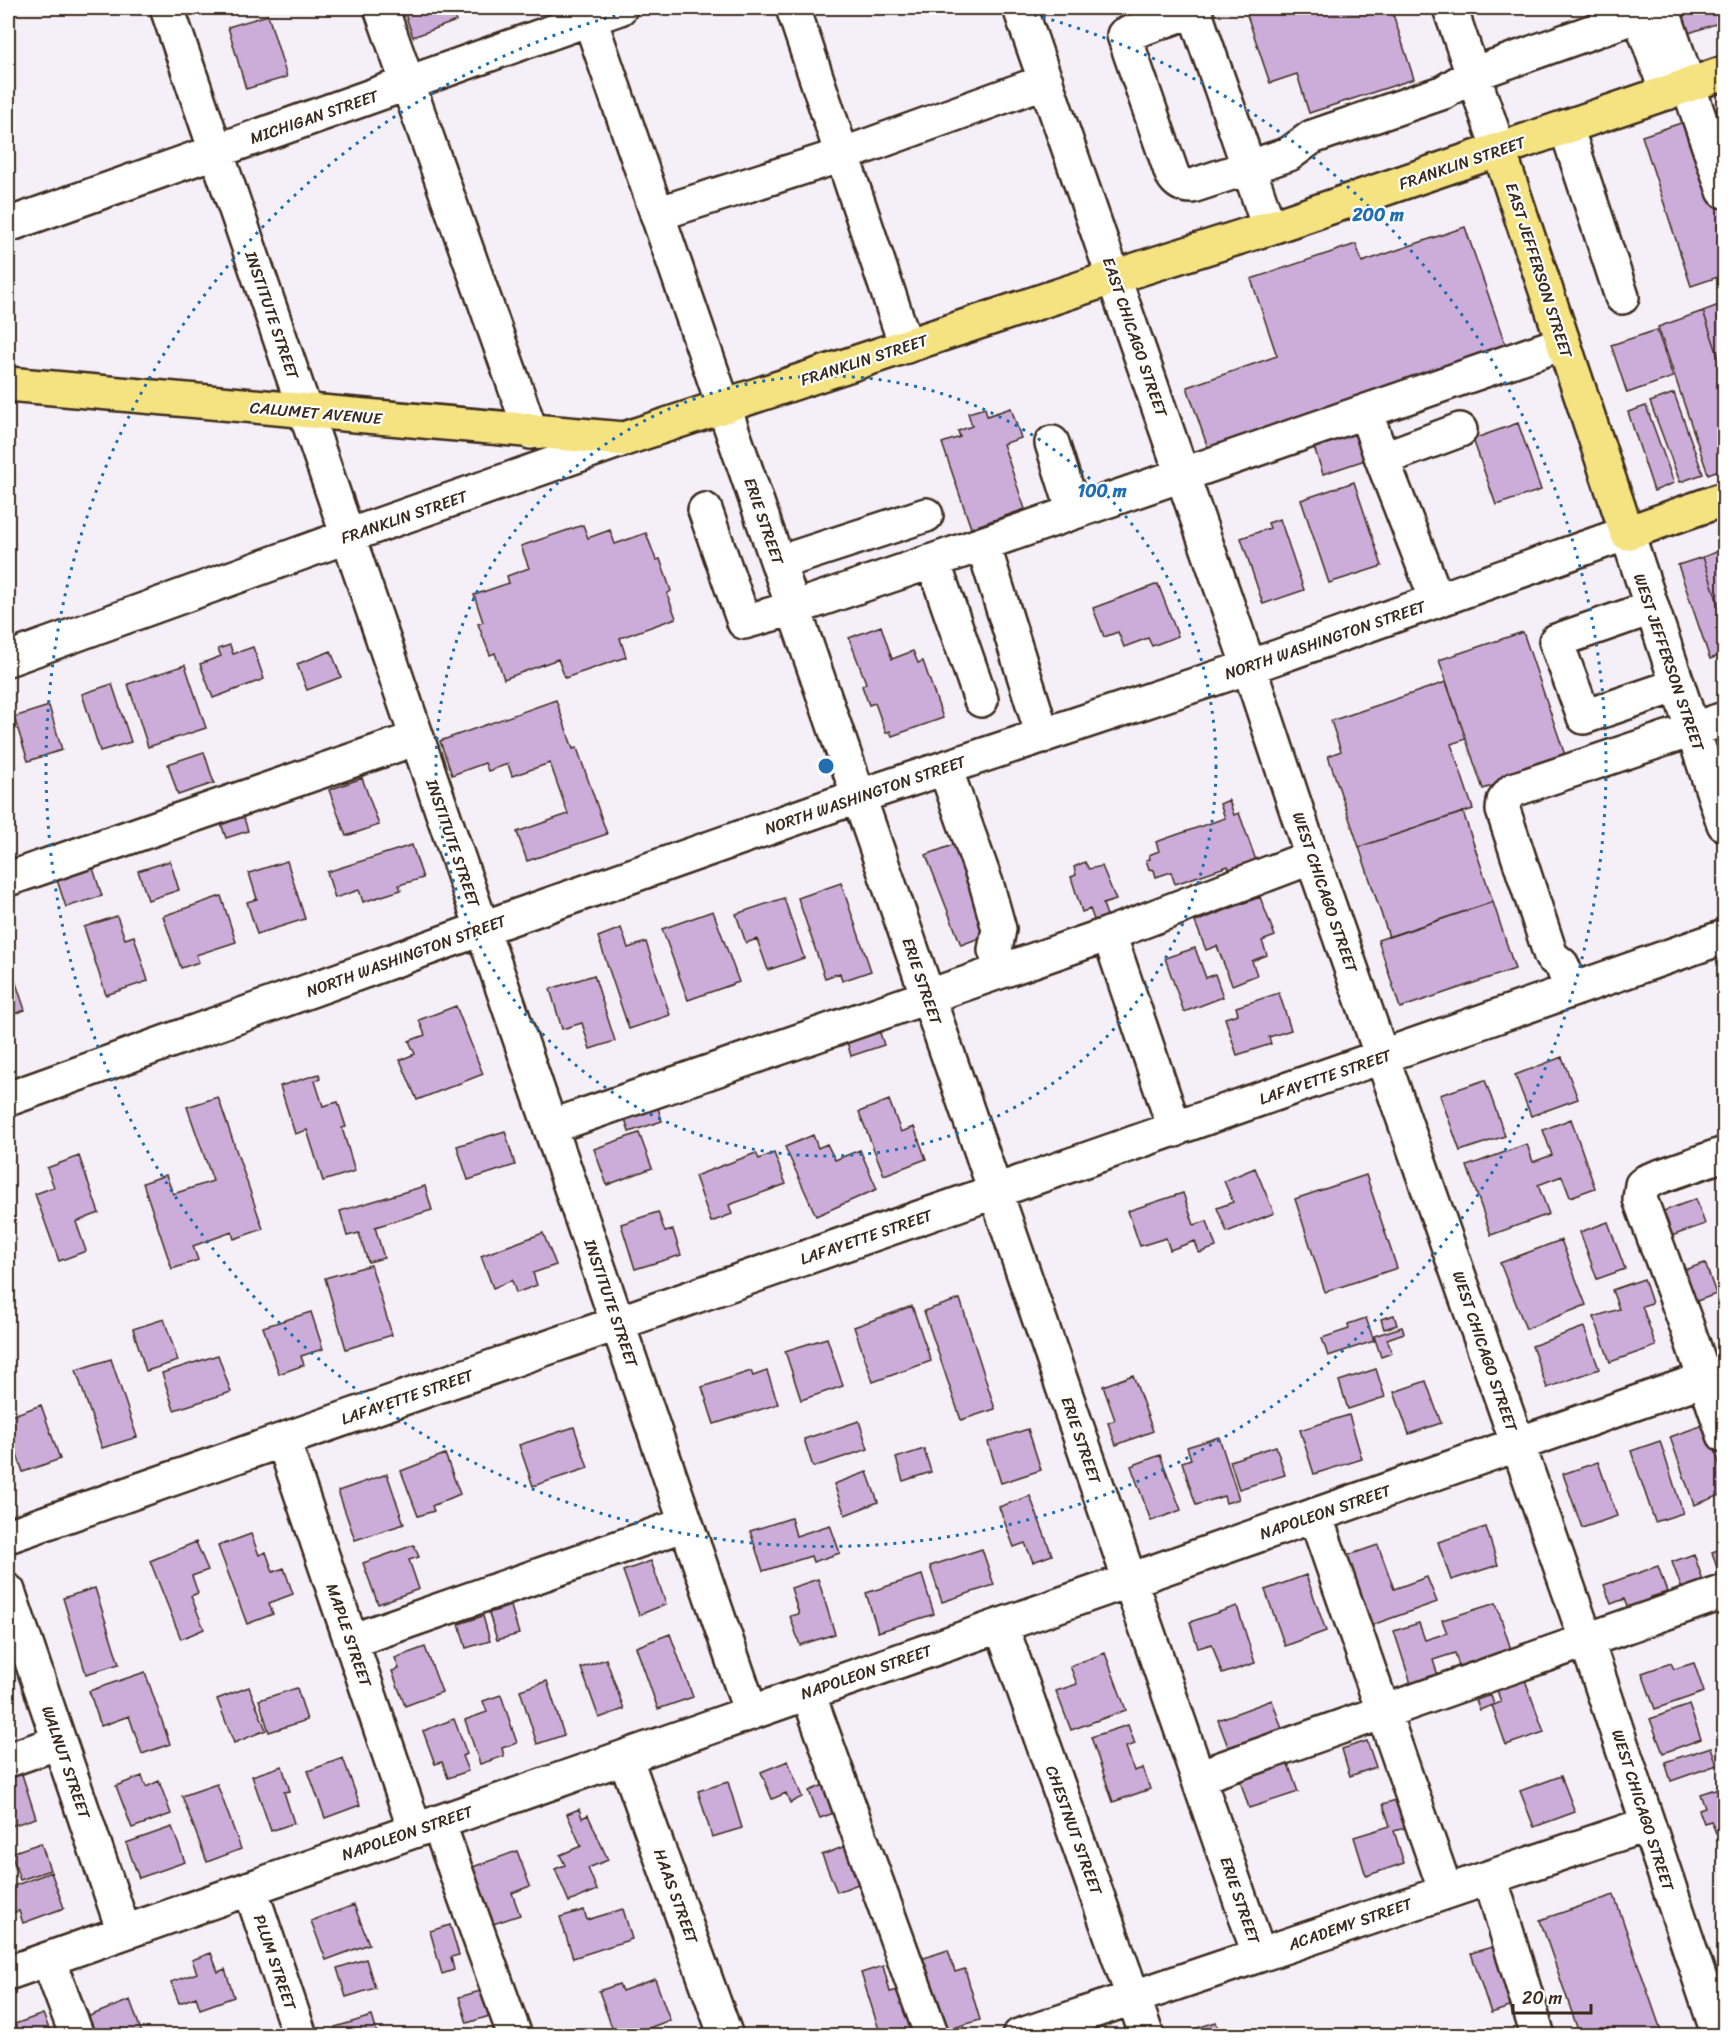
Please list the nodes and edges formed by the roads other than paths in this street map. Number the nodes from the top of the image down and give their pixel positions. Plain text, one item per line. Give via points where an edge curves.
1 (167, 8) edge
2 (381, 8) edge
3 (793, 8) edge
4 (1020, 8) edge
5 (1450, 8) edge
6 (1196, 9) edge
7 (1646, 10) edge
8 (598, 11) edge
9 (1725, 73) edge
10 (1473, 74) junction
11 (1046, 81) junction
12 (408, 84) junction
13 (1678, 89) junction
14 (1566, 127) junction
15 (1499, 150) junction
16 (216, 152) junction
17 (842, 155) junction
18 (1249, 167) junction
19 (1725, 191) edge
20 (657, 214) junction
21 (8, 225) edge
22 (1269, 228) junction
23 (1114, 277) junction
24 (1622, 297) dead end
25 (1563, 344) junction
26 (906, 346) junction
27 (8, 384) edge
28 (724, 406) junction
29 (306, 412) junction
30 (1366, 413) junction
31 (1460, 430) dead end
32 (531, 432) junction
33 (624, 439) junction
34 (1052, 443) dead end
35 (1382, 459) junction
36 (1183, 475) junction
37 (1725, 500) edge
38 (705, 510) dead end
39 (1074, 512) junction
40 (926, 515) dead end
41 (1627, 533) junction
42 (348, 536) junction
43 (983, 544) junction
44 (933, 561) junction
45 (778, 563) junction
46 (1437, 600) junction
47 (794, 608) junction
48 (1651, 608) junction
49 (8, 659) edge
50 (1249, 667) junction
51 (1677, 685) junction
52 (981, 700) dead end
53 (1725, 719) edge
54 (1692, 729) junction
55 (1043, 736) junction
56 (417, 738) junction
57 (945, 768) junction
58 (859, 796) junction
59 (1725, 824) edge
60 (1312, 857) junction
61 (8, 879) edge
62 (483, 928) junction
63 (1109, 934) junction
64 (1725, 937) edge
65 (1002, 971) junction
66 (1571, 990) junction
67 (928, 996) junction
68 (1383, 1058) junction
69 (8, 1100) edge
70 (550, 1127) junction
71 (1175, 1130) junction
72 (1725, 1154) edge
73 (995, 1192) junction
74 (618, 1323) junction
75 (1715, 1375) edge
76 (1725, 1435) edge
77 (283, 1440) junction
78 (1517, 1444) junction
79 (1315, 1515) junction
80 (686, 1524) junction
81 (8, 1536) edge
82 (1129, 1580) junction
83 (8, 1591) edge
84 (1725, 1592) edge
85 (1000, 1625) junction
86 (351, 1641) junction
87 (1587, 1642) junction
88 (808, 1693) junction
89 (1383, 1711) junction
90 (751, 1713) junction
91 (59, 1742) junction
92 (625, 1757) junction
93 (8, 1760) edge
94 (1198, 1777) junction
95 (1648, 1824) junction
96 (427, 1826) junction
97 (1490, 1877) junction
98 (249, 1888) junction
99 (1446, 1892) junction
100 (124, 1932) junction
101 (1259, 1954) junction
102 (48, 1959) junction
103 (8, 1973) edge
104 (1132, 1997) junction
105 (77, 2036) edge
106 (300, 2036) edge
107 (515, 2036) edge
108 (726, 2036) edge
109 (932, 2036) edge
110 (1019, 2036) edge
111 (1147, 2036) edge
112 (1538, 2036) edge
113 (1719, 2036) edge

1 - 16 street, INSTITUTE STREET
2 - 12 street
3 - 17 street
4 - 11 street, EAST CHICAGO STREET
5 - 10 street, EAST JEFFERSON STREET
6 - 18 street
6 - 18 street via 1124,34 1175,179 1192,186
7 - 10 street
7 - 13 street
8 - 12 street, MICHIGAN STREET
8 - 20 street, ERIE STREET
9 - 13 main road, FRANKLIN STREET
10 - 15 street, EAST JEFFERSON STREET
10 - 18 street via 1444,92 1312,137 1289,154
11 - 17 street
11 - 23 street, EAST CHICAGO STREET
12 - 16 street, MICHIGAN STREET
12 - 32 street
13 - 14 main road, FRANKLIN STREET
13 - 19 street
14 - 15 main road, FRANKLIN STREET
14 - 24 street
15 - 22 main road, FRANKLIN STREET
15 - 25 main road, EAST JEFFERSON STREET
16 - 21 street, MICHIGAN STREET
16 - 29 street, INSTITUTE STREET
17 - 20 street
17 - 26 street
18 - 22 street
20 - 28 street, ERIE STREET
22 - 23 main road, FRANKLIN STREET
23 - 26 main road, FRANKLIN STREET
23 - 36 street, EAST CHICAGO STREET
25 - 30 street
25 - 41 main road, EAST JEFFERSON STREET
26 - 28 main road, FRANKLIN STREET
27 - 29 main road, CALUMET AVENUE
28 - 33 main road, FRANKLIN STREET
28 - 45 street, ERIE STREET
29 - 32 main road, CALUMET AVENUE
29 - 42 street, INSTITUTE STREET
30 - 35 street
30 - 36 street
31 - 35 street
32 - 33 main road, CALUMET AVENUE
33 - 42 street, FRANKLIN STREET
34 - 39 street
35 - 46 street
36 - 39 street
36 - 50 street, EAST CHICAGO STREET
37 - 41 main road, NORTH WASHINGTON STREET
38 - 47 street via 744,622
39 - 43 street
40 - 45 street
41 - 46 street, NORTH WASHINGTON STREET
41 - 48 street, WEST JEFFERSON STREET
42 - 49 street, FRANKLIN STREET
42 - 56 street, INSTITUTE STREET
43 - 44 street
43 - 55 street
44 - 47 street
44 - 52 street
45 - 47 street, ERIE STREET
46 - 50 street, NORTH WASHINGTON STREET
47 - 58 street, ERIE STREET
48 - 51 street, WEST JEFFERSON STREET
48 - 51 street via 1556,641 1584,717
50 - 55 street, NORTH WASHINGTON STREET
50 - 60 street, WEST CHICAGO STREET
51 - 54 street, WEST JEFFERSON STREET
53 - 54 street
54 - 59 street, WEST JEFFERSON STREET
54 - 66 street via 1513,790 1504,801 1503,810 1551,956 1562,965
55 - 57 street, NORTH WASHINGTON STREET
56 - 61 street
56 - 62 street, INSTITUTE STREET
57 - 58 street, NORTH WASHINGTON STREET
57 - 65 street via 987,886 999,929 995,950
58 - 62 street, NORTH WASHINGTON STREET
58 - 67 street, ERIE STREET
60 - 63 street
60 - 68 street, WEST CHICAGO STREET
62 - 69 street, NORTH WASHINGTON STREET
62 - 70 street, INSTITUTE STREET
63 - 65 street
63 - 71 street
64 - 66 street, LAFAYETTE STREET
65 - 67 street
66 - 68 street, LAFAYETTE STREET
67 - 70 street
67 - 73 street, ERIE STREET
68 - 71 street, LAFAYETTE STREET
68 - 78 street, WEST CHICAGO STREET
70 - 74 street, INSTITUTE STREET
71 - 73 street, LAFAYETTE STREET
72 - 75 street via 1647,1181 1640,1191 1641,1207 1686,1324
73 - 74 street, LAFAYETTE STREET
73 - 82 street, ERIE STREET
74 - 77 street, LAFAYETTE STREET
74 - 80 street, INSTITUTE STREET
75 - 76 street
75 - 78 street, NAPOLEON STREET
77 - 81 street, LAFAYETTE STREET
77 - 86 street, MAPLE STREET
78 - 79 street, NAPOLEON STREET
78 - 87 street, WEST CHICAGO STREET
79 - 82 street, NAPOLEON STREET
79 - 89 street
80 - 86 street
80 - 90 street, INSTITUTE STREET
82 - 85 street, NAPOLEON STREET
82 - 94 street, ERIE STREET
83 - 91 street, WALNUT STREET
84 - 87 street
85 - 88 street, NAPOLEON STREET
85 - 104 street, CHESTNUT STREET
86 - 96 street, MAPLE STREET
87 - 89 street
87 - 95 street, WEST CHICAGO STREET
88 - 90 street, NAPOLEON STREET
88 - 109 street
89 - 94 street
89 - 99 street
90 - 92 street, NAPOLEON STREET
91 - 93 street
91 - 100 street, WALNUT STREET
92 - 96 street, NAPOLEON STREET
92 - 108 street, HAAS STREET
94 - 101 street, ERIE STREET
95 - 97 street, ACADEMY STREET
95 - 113 street, WEST CHICAGO STREET
96 - 98 street, NAPOLEON STREET
96 - 107 street, MAPLE STREET
97 - 99 street, ACADEMY STREET
97 - 112 street
98 - 100 street, NAPOLEON STREET
98 - 106 street, PLUM STREET
99 - 101 street, ACADEMY STREET
100 - 102 street, NAPOLEON STREET
101 - 104 street, ACADEMY STREET
102 - 103 street, NAPOLEON STREET
102 - 105 street
104 - 110 street, ACADEMY STREET
104 - 111 street, CHESTNUT STREET

